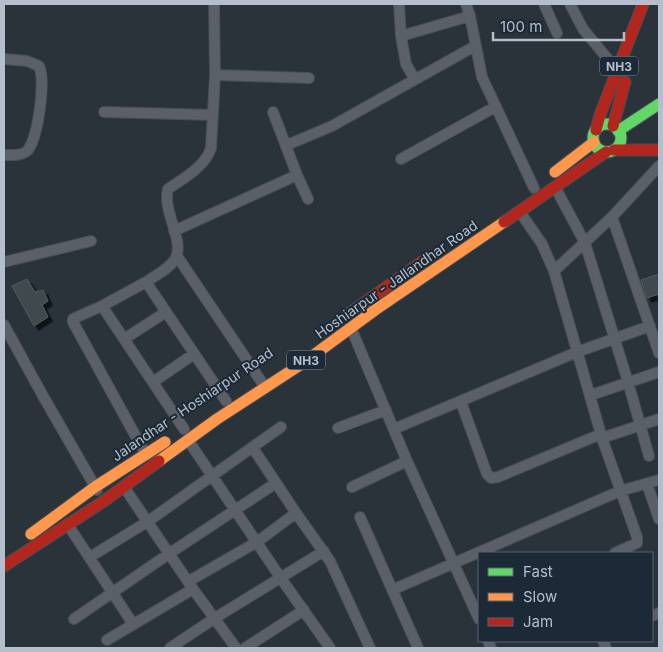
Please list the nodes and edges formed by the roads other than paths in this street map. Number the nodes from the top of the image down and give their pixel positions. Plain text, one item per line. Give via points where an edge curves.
1 (214, 4) edge
2 (399, 4) edge
3 (466, 4) edge
4 (544, 4) edge
5 (570, 4) edge
6 (655, 4) edge
7 (638, 7) edge
8 (470, 16) junction
9 (557, 33) dead end
10 (401, 36) junction
11 (475, 46) junction
12 (4, 59) edge
13 (618, 70) junction
14 (215, 75) junction
15 (310, 78) dead end
16 (414, 78) junction
17 (659, 104) edge
18 (495, 106) junction
19 (104, 112) dead end
20 (273, 112) dead end
21 (659, 114) edge
22 (213, 115) junction
23 (600, 115) junction
24 (596, 130) junction
25 (615, 140) junction
26 (594, 142) junction
27 (287, 145) junction
28 (659, 145) edge
29 (659, 150) edge
30 (580, 153) junction
31 (4, 155) edge
32 (401, 159) dead end
33 (659, 166) edge
34 (297, 176) junction
35 (541, 182) junction
36 (555, 187) junction
37 (308, 199) dead end
38 (520, 212) junction
39 (612, 217) junction
40 (474, 228) dead end
41 (174, 231) junction
42 (91, 241) dead end
43 (585, 244) junction
44 (436, 253) dead end
45 (176, 256) junction
46 (4, 262) edge
47 (554, 272) junction
48 (146, 282) junction
49 (102, 306) junction
50 (166, 312) junction
51 (338, 321) dead end
52 (4, 325) edge
53 (650, 326) junction
54 (351, 328) junction
55 (615, 338) junction
56 (124, 339) junction
57 (577, 352) junction
58 (659, 353) edge
59 (194, 354) junction
60 (659, 372) edge
61 (264, 379) junction
62 (153, 382) junction
63 (628, 382) junction
64 (590, 395) junction
65 (226, 401) junction
66 (461, 402) junction
67 (386, 410) junction
68 (659, 419) edge
69 (640, 425) junction
70 (281, 427) dead end
71 (338, 428) dead end
72 (394, 429) junction
73 (186, 434) junction
74 (602, 436) junction
75 (252, 448) junction
76 (146, 455) junction
77 (649, 456) dead end
78 (407, 461) junction
79 (212, 477) junction
80 (659, 480) edge
81 (276, 483) junction
82 (647, 484) junction
83 (95, 486) junction
84 (124, 486) junction
85 (352, 487) dead end
86 (620, 491) junction
87 (104, 501) junction
88 (236, 510) junction
89 (296, 514) junction
90 (360, 517) dead end
91 (659, 519) edge
92 (147, 522) junction
93 (68, 525) junction
94 (257, 542) junction
95 (324, 551) junction
96 (481, 552) edge
97 (617, 552) edge
98 (170, 553) junction
99 (478, 553) edge
100 (4, 554) edge
101 (90, 557) junction
102 (454, 564) junction
103 (4, 566) edge
104 (280, 577) junction
105 (191, 585) junction
106 (392, 590) junction
107 (112, 593) junction
108 (304, 610) junction
109 (478, 614) edge
110 (215, 618) junction
111 (74, 619) dead end
112 (133, 624) junction
113 (107, 640) dead end
114 (327, 647) edge
115 (170, 648) edge
116 (236, 648) edge
117 (245, 648) edge
118 (370, 648) edge
119 (418, 648) edge

1 - 14 street
2 - 10 street
3 - 8 street
4 - 9 street
5 - 13 street via 583,29
6 - 25 main road, NH3 via 622,88
7 - 13 main road, NH3
8 - 10 street
8 - 11 street
10 - 16 street via 406,64
11 - 16 street
11 - 18 street via 480,70
12 - 31 street via 33,62 39,66 42,80 34,138 21,154
13 - 23 main road, NH3
14 - 15 street
14 - 22 street
16 - 27 street via 332,126
17 - 25 main road
18 - 32 street
18 - 35 street
19 - 22 street
20 - 27 street
21 - 25 main road
22 - 41 street via 208,156 168,188 167,204
23 - 24 main road, NH3
23 - 30 main road via 582,133
24 - 25 main road via 603,125
24 - 26 main road
25 - 26 main road via 598,149
25 - 28 main road
25 - 29 main road via 646,151
25 - 36 main road, Hoshiarpur - Jallandhar Road / NH3
26 - 30 main road
27 - 34 street
30 - 35 main road
33 - 39 street
34 - 37 street
34 - 41 street
35 - 40 main road
36 - 38 main road, Hoshiarpur - Jallandhar Road / NH3
36 - 43 street
38 - 47 street via 542,244
38 - 54 main road, Hoshiarpur - Jallandhar Road / NH3
39 - 43 street
39 - 53 street
41 - 45 street
42 - 46 street
43 - 47 street
43 - 55 street
44 - 51 main road
45 - 48 street
45 - 61 street
47 - 57 street
48 - 49 street
48 - 50 street
49 - 56 street
49 - 76 street via 73,319 73,322
50 - 56 street
50 - 59 street
52 - 83 street
53 - 55 street
53 - 58 street
54 - 61 main road, Hoshiarpur - Jallandhar Road / NH3 via 303,362
54 - 67 street
55 - 57 street
55 - 63 street
56 - 62 street
57 - 64 street
57 - 66 street
59 - 62 street
59 - 65 street
60 - 63 street
61 - 65 main road, Jalandhar - Hoshiarpur Road / NH3
61 - 73 main road, Hoshiarpur - Jallandhar Road / NH3
62 - 73 street
63 - 64 street
63 - 69 street
64 - 74 street
65 - 73 main road, Jalandhar - Hoshiarpur Road / NH3
66 - 72 street
66 - 74 street via 491,478
67 - 71 street
67 - 72 street
68 - 69 street
69 - 74 street
69 - 77 street
70 - 75 street
72 - 78 street
73 - 76 main road, Jalandhar - Hoshiarpur Road / NH3
73 - 79 street
73 - 84 main road, Hoshiarpur - Jallandhar Road / NH3
74 - 86 street
75 - 79 street
75 - 81 street
76 - 83 main road, Jalandhar - Hoshiarpur Road / NH3
78 - 85 street
78 - 102 street
79 - 88 street
79 - 92 street
80 - 82 street
81 - 88 street
81 - 89 street
82 - 86 street
82 - 91 street
83 - 87 street
83 - 100 main road, Jalandhar - Hoshiarpur Road / NH3
84 - 87 main road, Hoshiarpur - Jallandhar Road / NH3
84 - 92 street
86 - 96 street
86 - 97 street via 637,543
87 - 93 main road, Hoshiarpur - Jallandhar Road / NH3
88 - 94 street
88 - 98 street
89 - 94 street
89 - 95 street
90 - 106 street
92 - 98 street
92 - 101 street
93 - 101 street
93 - 103 main road, Hoshiarpur - Jallandhar Road / NH3
94 - 104 street
94 - 105 street
95 - 104 street
95 - 118 street
98 - 105 street
98 - 107 street
99 - 102 street
101 - 107 street
102 - 106 street
102 - 109 street
104 - 108 street
104 - 110 street
105 - 110 street
105 - 112 street
106 - 119 street
107 - 111 street
107 - 112 street
108 - 114 street
108 - 117 street
110 - 115 street
110 - 116 street
112 - 113 street

